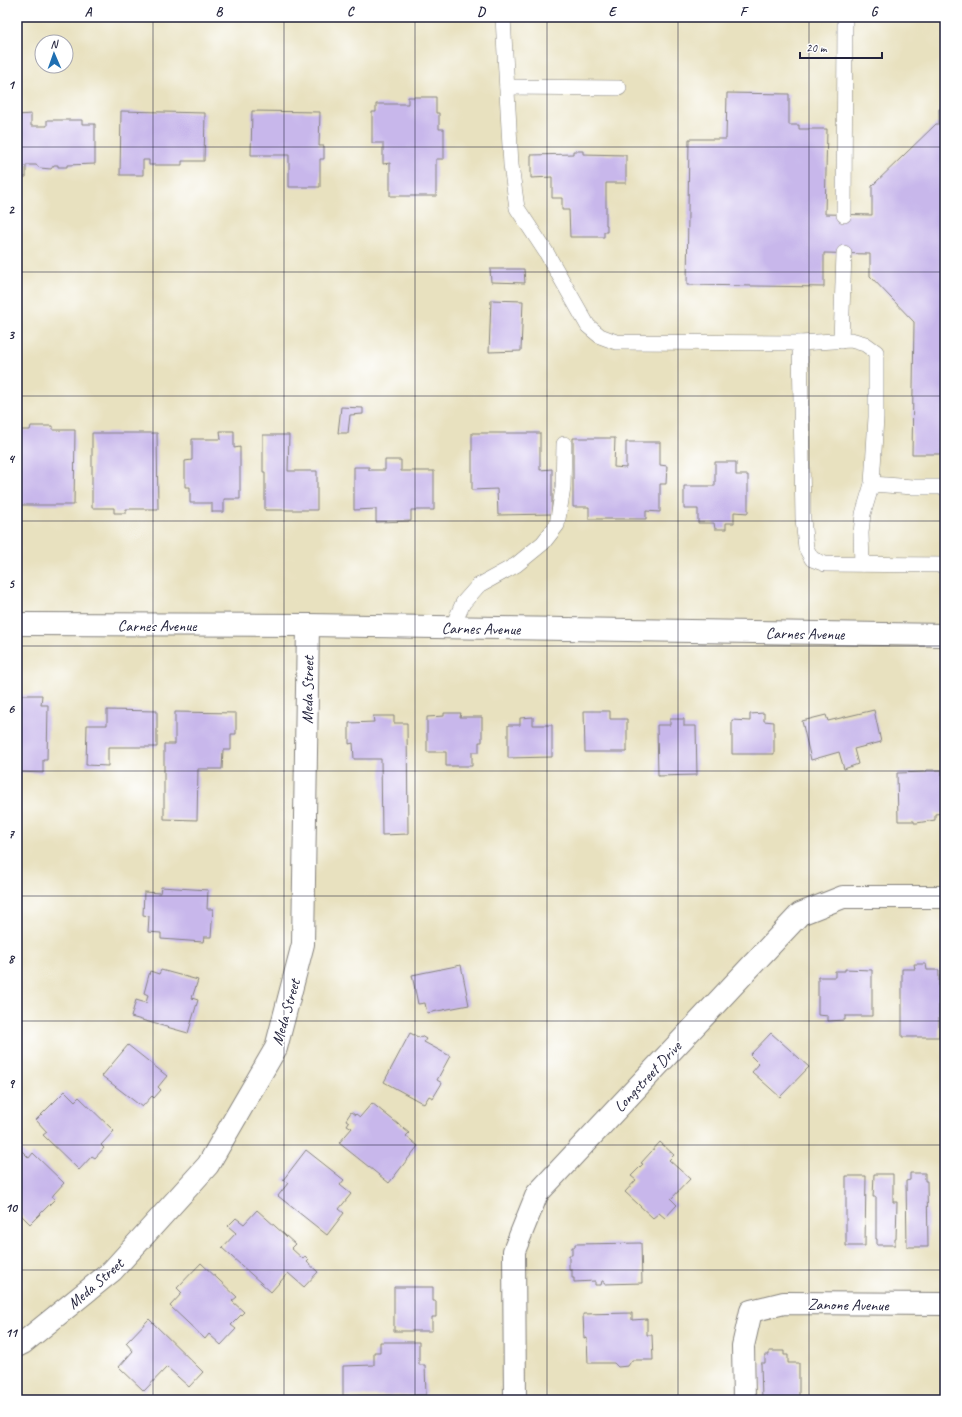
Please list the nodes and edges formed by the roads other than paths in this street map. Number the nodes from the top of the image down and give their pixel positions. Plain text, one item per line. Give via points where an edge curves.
1 (503, 17) edge
2 (845, 17) edge
3 (507, 87) junction
4 (619, 88) dead end
5 (844, 215) dead end
6 (844, 253) dead end
7 (841, 341) junction
8 (800, 343) junction
9 (564, 444) dead end
10 (872, 484) junction
11 (945, 487) edge
12 (862, 564) junction
13 (945, 565) edge
14 (17, 624) edge
15 (308, 625) junction
16 (452, 628) junction
17 (945, 635) edge
18 (945, 897) edge
19 (945, 1304) edge
20 (17, 1346) edge
21 (515, 1400) edge
22 (744, 1400) edge

1 - 3 lane
2 - 5 lane
3 - 4 lane
3 - 8 lane via 511,165 517,208 546,252 588,326 600,336 616,342
6 - 7 lane
7 - 8 lane
7 - 10 lane via 851,340 865,344 876,352
8 - 12 lane via 803,519 806,548 812,559 825,564
9 - 16 lane via 563,488 557,525 543,543 516,565 478,586 463,603
10 - 11 lane
10 - 12 lane via 863,514
12 - 13 lane
14 - 15 street, Carnes Avenue
15 - 16 street, Carnes Avenue
15 - 20 street, Meda Street via 303,944 276,1048 208,1165 112,1271
16 - 17 street, Carnes Avenue
18 - 21 street, Longstreet Drive via 843,897 800,914 537,1194 514,1251
19 - 22 street, Zanone Avenue via 784,1303 751,1312 744,1346

